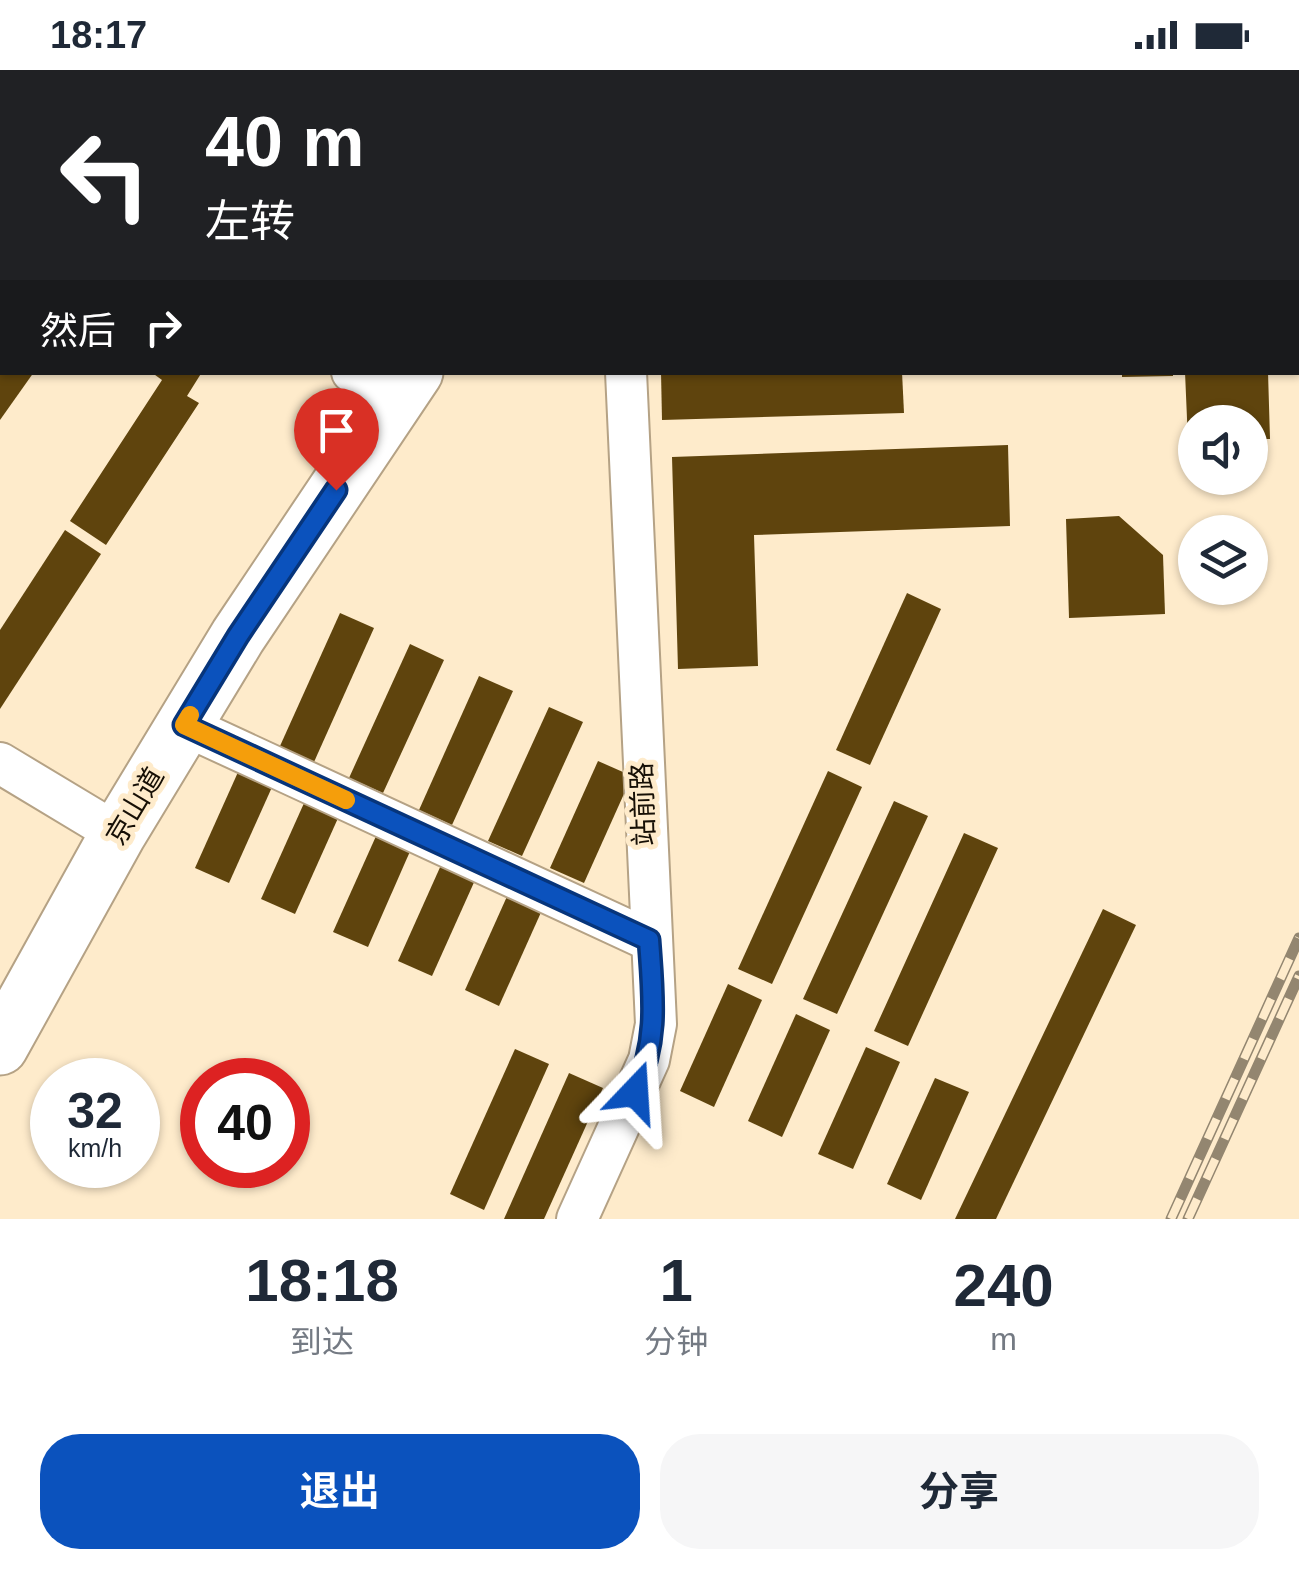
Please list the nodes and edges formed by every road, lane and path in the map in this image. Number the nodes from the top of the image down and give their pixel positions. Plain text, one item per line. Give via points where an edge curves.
1 (626, 375) edge
2 (388, 382) edge
3 (184, 725) junction
4 (0, 763) edge
5 (118, 834) junction
6 (649, 940) junction
7 (0, 1047) edge
8 (576, 1219) edge

1 - 6 street, 站前路
2 - 3 highway, 京山道
3 - 5 highway, 京山道
3 - 6 street
4 - 5 street
5 - 7 highway, 京山道
6 - 8 street, 站前路 via 656,1024 649,1060

